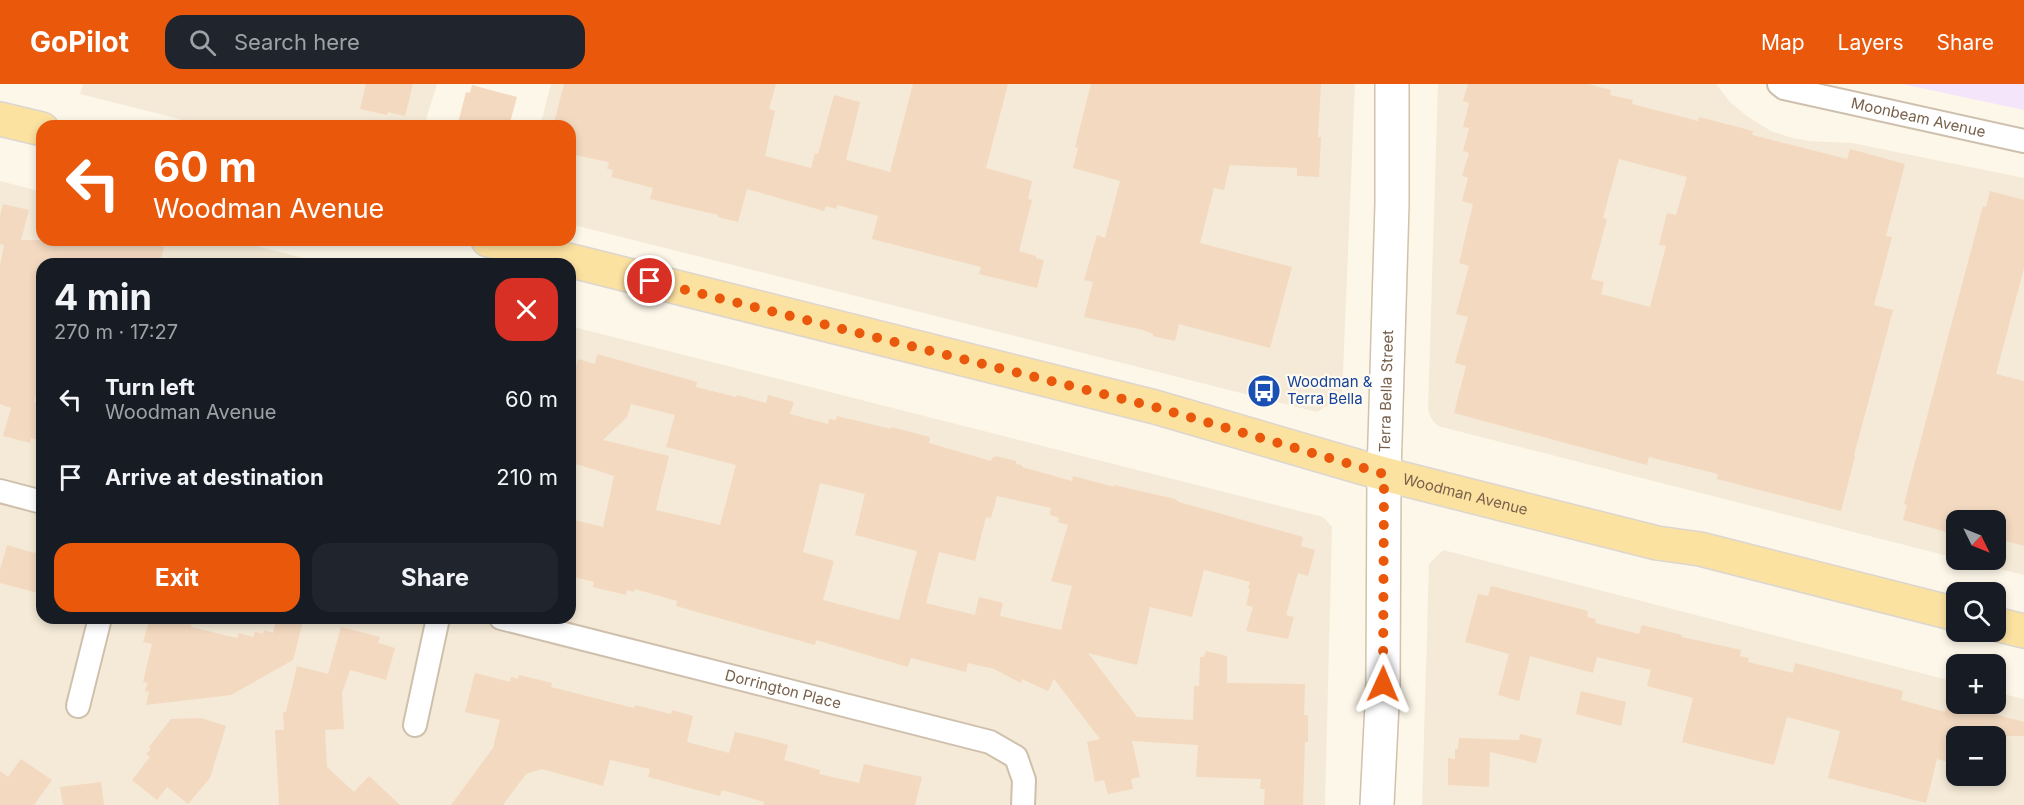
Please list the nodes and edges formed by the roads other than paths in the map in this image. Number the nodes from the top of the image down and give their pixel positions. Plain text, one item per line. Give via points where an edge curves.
1 (1392, 84) edge
2 (1779, 84) edge
3 (0, 119) edge
4 (36, 128) edge
5 (2024, 141) edge
6 (512, 246) edge
7 (560, 258) edge
8 (576, 262) edge
9 (1384, 474) junction
10 (0, 490) edge
11 (36, 500) edge
12 (1946, 611) edge
13 (98, 624) edge
14 (437, 624) edge
15 (525, 624) edge
16 (2006, 627) edge
17 (2024, 631) edge
18 (78, 706) dead end
19 (415, 725) dead end
20 (1023, 805) edge
21 (1377, 805) edge

1 - 9 main road, Terra Bella Street
2 - 5 street, Moonbeam Avenue
3 - 4 main road
6 - 7 main road, Woodman Avenue
8 - 9 main road, Woodman Avenue via 1155,407
9 - 12 main road, Woodman Avenue
9 - 21 main road, Terra Bella Street via 1383,684
10 - 11 street
13 - 18 street
14 - 19 street
15 - 20 street, Dorrington Place via 990,742 1016,757 1024,780
16 - 17 main road

